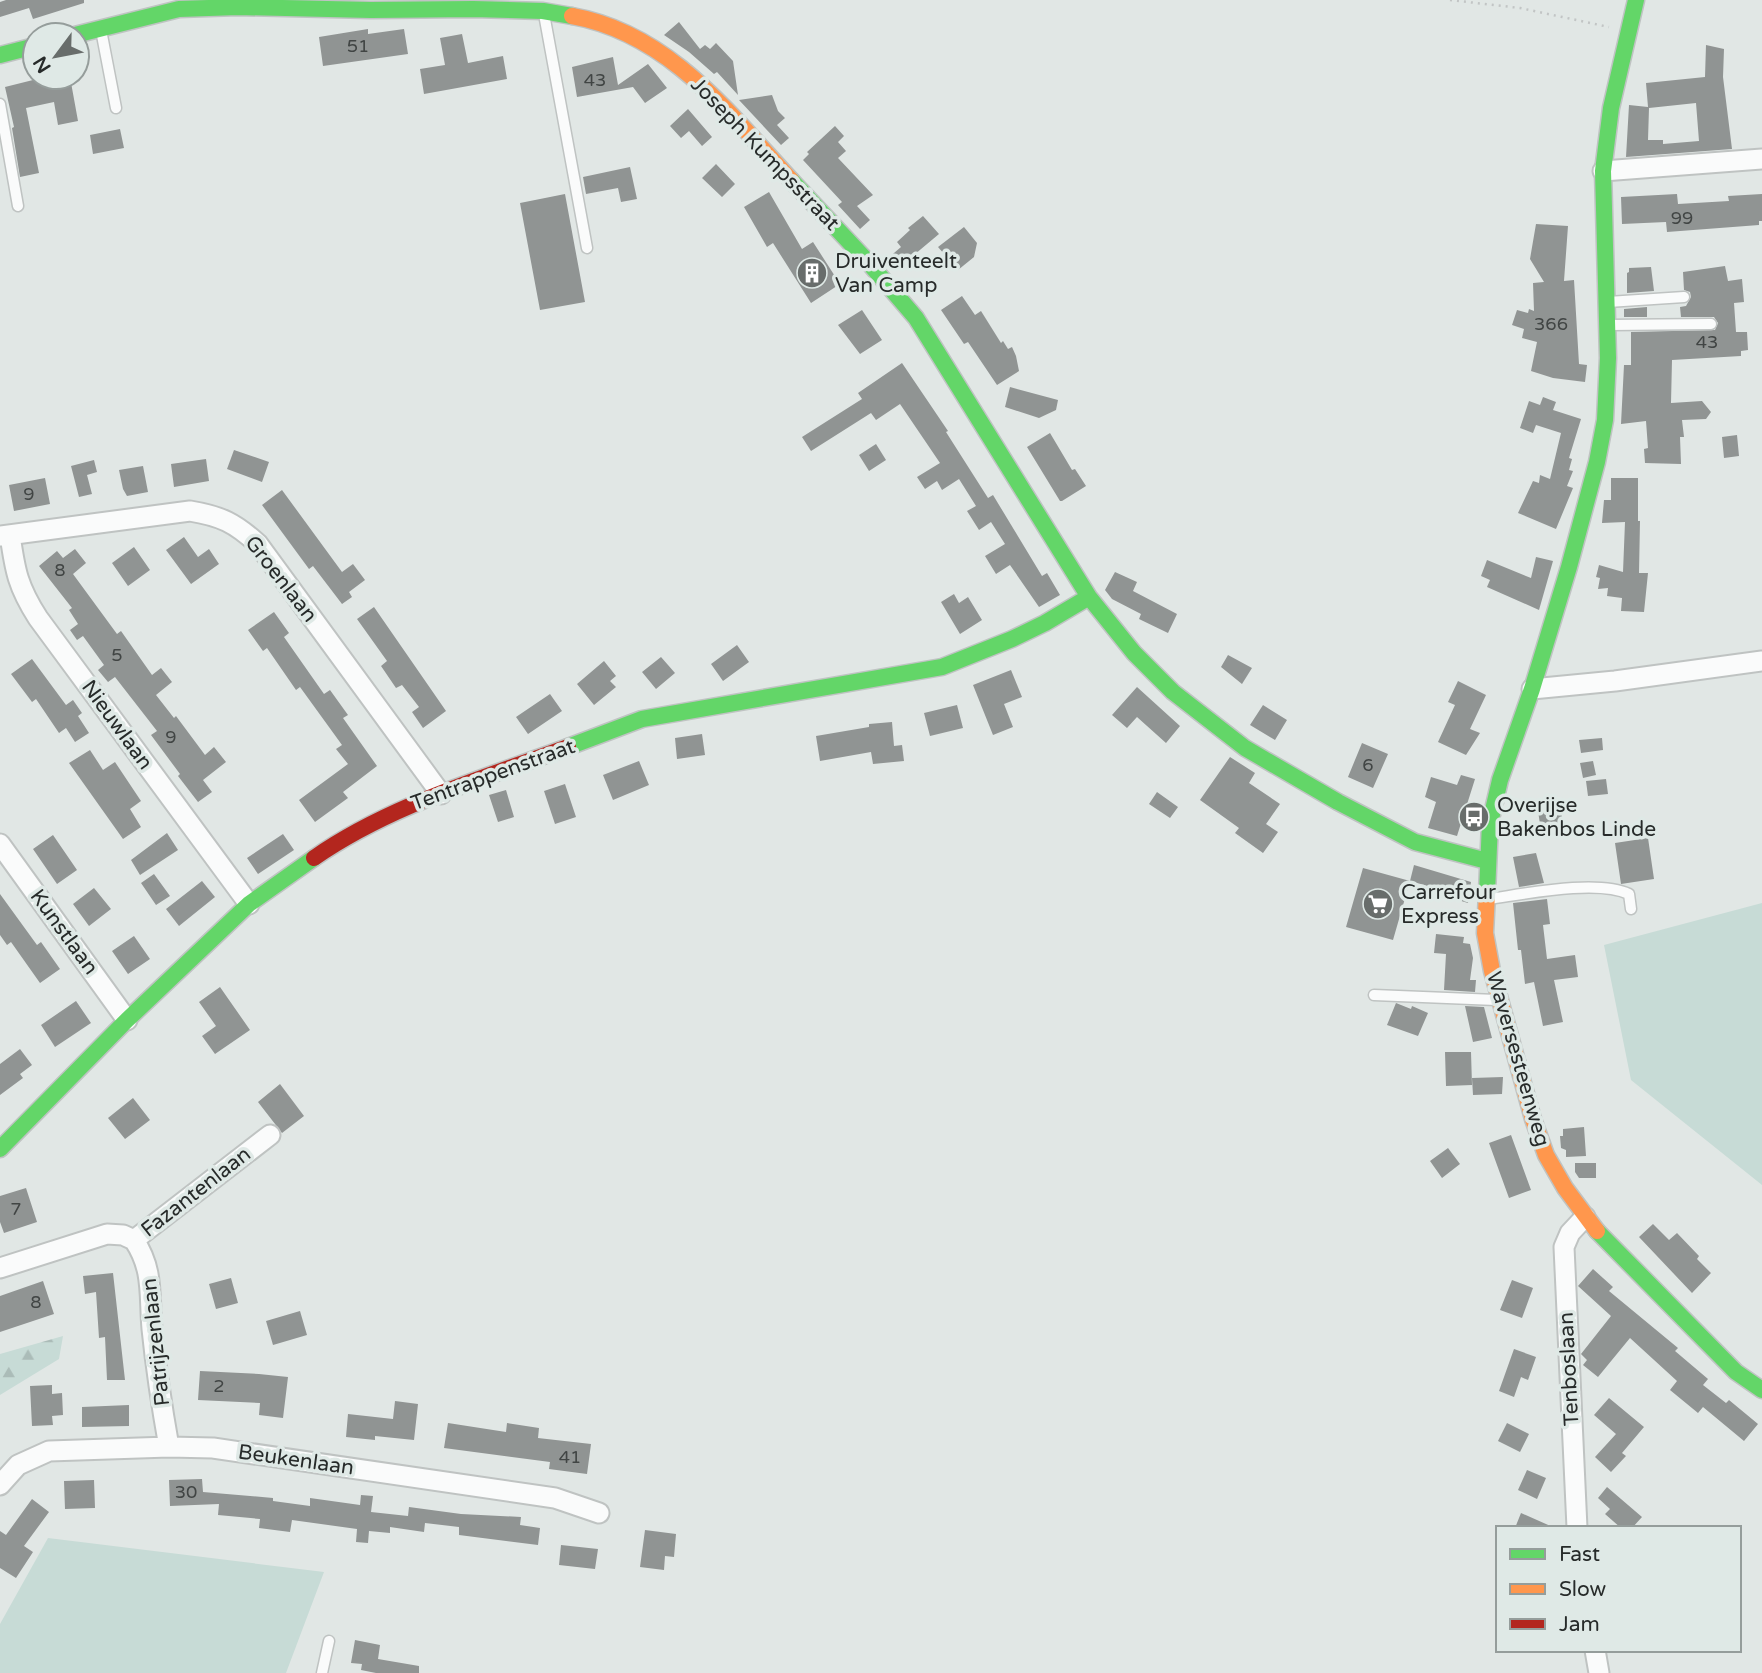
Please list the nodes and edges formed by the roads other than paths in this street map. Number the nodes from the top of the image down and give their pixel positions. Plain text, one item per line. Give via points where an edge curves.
1 (1636, 0) edge
2 (237, 3) edge
3 (543, 10) junction
4 (101, 28) junction
5 (91, 31) edge
6 (21, 50) edge
7 (0, 55) edge
8 (0, 104) edge
9 (116, 108) dead end
10 (1762, 159) edge
11 (1603, 171) junction
12 (18, 206) dead end
13 (587, 247) dead end
14 (1684, 297) dead end
15 (1607, 302) junction
16 (1711, 324) dead end
17 (1608, 326) junction
18 (5, 535) edge
19 (1089, 597) junction
20 (1762, 662) edge
21 (1531, 690) junction
22 (441, 794) junction
23 (0, 844) edge
24 (1487, 861) junction
25 (1485, 900) junction
26 (249, 904) junction
27 (1631, 909) dead end
28 (1374, 995) dead end
29 (1500, 1000) junction
30 (127, 1020) junction
31 (270, 1135) dead end
32 (0, 1149) edge
33 (1585, 1217) junction
34 (134, 1240) junction
35 (0, 1268) edge
36 (1762, 1390) edge
37 (169, 1447) junction
38 (0, 1485) edge
39 (599, 1513) dead end
40 (1577, 1526) edge
41 (329, 1641) dead end
42 (1595, 1652) edge
43 (321, 1673) edge
44 (1599, 1673) edge

1 - 11 street, Waversesteenweg via 1611,108
2 - 3 street, Joseph Kumpsstraat
2 - 4 street, Joseph Kumpsstraat via 179,9
3 - 13 lane
3 - 19 street, Joseph Kumpsstraat via 618,29 678,64 869,263 916,318
4 - 5 street, Joseph Kumpsstraat
4 - 9 lane
6 - 7 street
8 - 12 lane
10 - 11 street
11 - 15 street, Waversesteenweg
14 - 15 lane
15 - 17 street, Waversesteenweg
16 - 17 lane
17 - 21 street, Waversesteenweg via 1605,420 1597,463
18 - 22 street, Groenlaan via 190,511 215,515 238,526 258,544
18 - 26 street, Nieuwlaan via 16,575 32,608
19 - 22 street, Tentrappenstraat via 1012,639 942,667 642,719
19 - 24 street, Joseph Kumpsstraat via 1173,692 1245,748 1415,842
20 - 21 street
21 - 24 street, Waversesteenweg via 1500,780
22 - 26 street, Tentrappenstraat via 361,828
23 - 30 street, Kunstlaan
24 - 25 street, Waversesteenweg
25 - 27 lane via 1606,888 1629,894
25 - 29 street, Waversesteenweg via 1487,951
26 - 30 street, Tentrappenstraat
28 - 29 lane
29 - 33 street, Waversesteenweg via 1546,1155
30 - 32 street, Tentrappenstraat
31 - 34 street, Fazantenlaan
33 - 36 street, Waversesteenweg via 1736,1371
33 - 40 street, Tenboslaan via 1564,1247
34 - 35 street, Fazantenlaan via 107,1234
34 - 37 street, Patrijzenlaan via 149,1271 152,1329
37 - 38 street, Beukenlaan via 49,1451 18,1465
37 - 39 street, Beukenlaan via 213,1448 555,1498
41 - 43 lane
42 - 44 street

